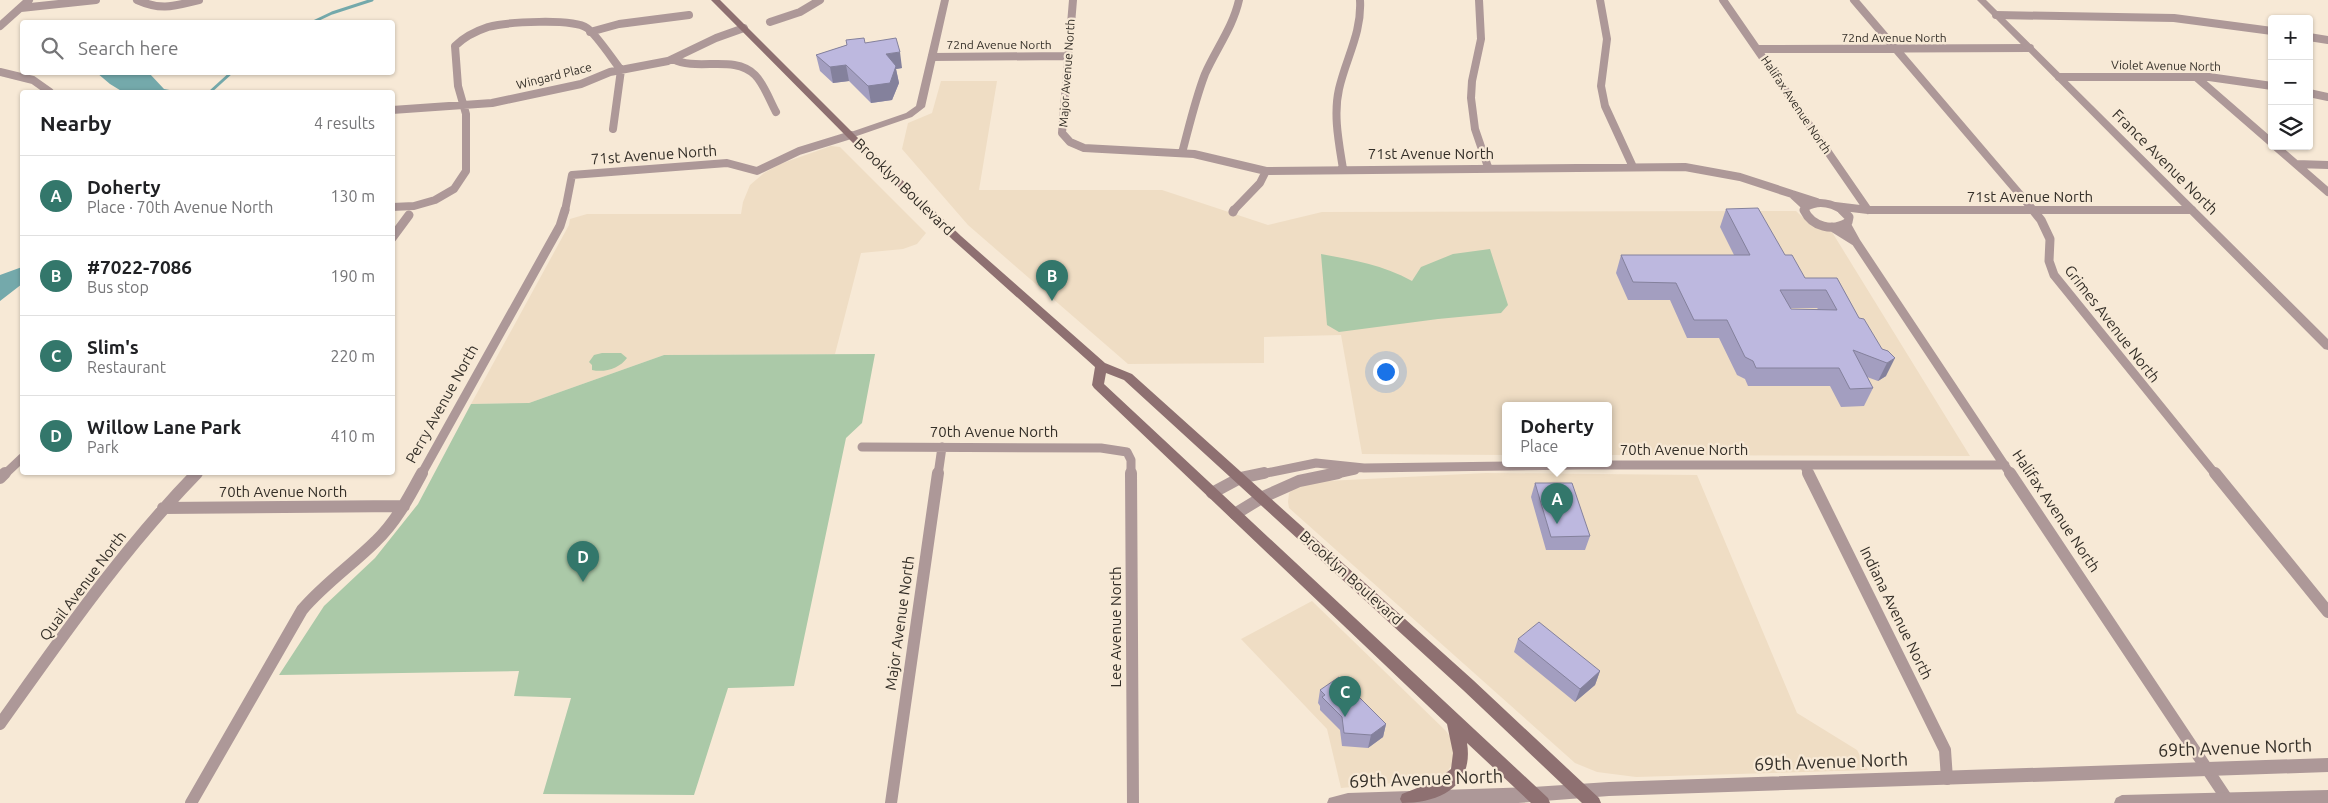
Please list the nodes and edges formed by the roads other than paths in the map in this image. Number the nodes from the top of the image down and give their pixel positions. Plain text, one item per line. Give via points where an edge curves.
1 (29, 0) edge
2 (96, 0) edge
3 (137, 0) edge
4 (199, 0) edge
5 (715, 0) edge
6 (820, 0) edge
7 (945, 0) edge
8 (1073, 0) edge
9 (1239, 0) edge
10 (1360, 0) edge
11 (1479, 0) edge
12 (1600, 0) edge
13 (1723, 0) edge
14 (1854, 0) edge
15 (1981, 0) edge
16 (21, 8) junction
17 (689, 15) dead end
18 (1996, 15) junction
19 (770, 22) dead end
20 (0, 26) edge
21 (744, 28) junction
22 (2268, 30) edge
23 (590, 32) junction
24 (2313, 38) edge
25 (2328, 40) edge
26 (2030, 48) junction
27 (1758, 49) junction
28 (1897, 50) junction
29 (1067, 56) junction
30 (932, 57) junction
31 (673, 59) junction
32 (622, 70) junction
33 (0, 72) edge
34 (2059, 77) junction
35 (2196, 77) junction
36 (2268, 85) edge
37 (48, 90) edge
38 (2313, 95) edge
39 (2328, 97) edge
40 (465, 105) junction
41 (395, 110) edge
42 (776, 112) dead end
43 (612, 129) dead end
44 (851, 135) junction
45 (2268, 140) edge
46 (1070, 142) joint
47 (2280, 150) edge
48 (1182, 153) junction
49 (2296, 164) junction
50 (2328, 165) edge
51 (1632, 167) junction
52 (1343, 168) junction
53 (1488, 168) junction
54 (1266, 171) junction
55 (572, 175) joint
56 (2328, 192) edge
57 (1792, 194) junction
58 (1818, 203) junction
59 (1835, 206) junction
60 (395, 207) edge
61 (1806, 207) junction
62 (1868, 210) junction
63 (2192, 210) junction
64 (2032, 211) junction
65 (1233, 212) dead end
66 (409, 215) dead end
67 (1848, 221) junction
68 (1832, 227) junction
69 (395, 234) edge
70 (1856, 242) junction
71 (2328, 346) edge
72 (1101, 366) junction
73 (862, 447) dead end
74 (942, 447) junction
75 (1127, 452) joint
76 (20, 460) edge
77 (1804, 465) junction
78 (2005, 465) junction
79 (1612, 466) edge
80 (1511, 467) edge
81 (1364, 468) junction
82 (195, 475) edge
83 (0, 478) edge
84 (1240, 478) junction
85 (1212, 493) junction
86 (1263, 498) junction
87 (404, 506) junction
88 (163, 508) junction
89 (1235, 514) junction
90 (2328, 612) edge
91 (1454, 718) junction
92 (0, 724) edge
93 (2328, 765) edge
94 (2208, 769) junction
95 (1947, 779) junction
96 (1580, 791) junction
97 (2328, 798) edge
98 (1408, 799) junction
99 (1537, 799) edge
100 (2227, 799) junction
101 (191, 803) edge
102 (891, 803) edge
103 (1133, 803) edge
104 (1335, 803) edge
105 (1593, 803) edge
106 (2122, 803) edge

1 - 16 street
2 - 16 street
3 - 4 street via 167,8
5 - 21 main road, Brooklyn Boulevard
6 - 19 street via 800,12
7 - 30 street
8 - 29 street, Major Avenue North
9 - 48 street via 1232,26 1200,85
10 - 52 street via 1357,42 1339,88 1336,108
11 - 53 street via 1481,41 1470,88 1471,108
12 - 51 street via 1607,39 1601,86 1604,106
13 - 27 street, Halifax Avenue North
14 - 28 street, Grimes Avenue North
15 - 18 street, France Avenue North
16 - 20 street
17 - 23 street via 619,24
18 - 22 street via 2174,18
18 - 26 street, France Avenue North
21 - 31 street, Wingard Place
21 - 44 main road, Brooklyn Boulevard
23 - 32 street
23 - 40 street via 574,23 526,24 486,28 460,41 455,46 459,91
24 - 25 street
26 - 28 street, 72nd Avenue North
26 - 34 street, France Avenue North
27 - 28 street, 72nd Avenue North
27 - 62 street, Halifax Avenue North
28 - 64 street, Grimes Avenue North
29 - 30 street, 72nd Avenue North
29 - 46 street, Major Avenue North via 1062,133
30 - 44 street via 923,100 917,111
31 - 32 street, Wingard Place
31 - 42 street via 684,64 728,64 751,72
32 - 40 street, Wingard Place via 581,84 498,102
32 - 43 street
33 - 37 street via 30,79
34 - 35 street, Violet Avenue North
34 - 63 street, France Avenue North
35 - 36 street, Violet Avenue North
35 - 45 street
38 - 39 street
40 - 41 street, Wingard Place
40 - 60 street via 466,171 456,188 414,206
44 - 55 street, 71st Avenue North via 799,151 757,171 726,163
44 - 72 main road, Brooklyn Boulevard via 957,238
46 - 48 street, 71st Avenue North via 1092,150
47 - 49 street
48 - 54 street, 71st Avenue North
49 - 50 street
49 - 56 street
51 - 53 street, 71st Avenue North
51 - 57 street, 71st Avenue North via 1706,169 1750,178
52 - 53 street, 71st Avenue North
52 - 54 street, 71st Avenue North
54 - 65 street via 1263,182
55 - 87 street, Perry Avenue North via 560,226
57 - 58 street, 71st Avenue North
57 - 61 street, 71st Avenue North
58 - 59 street, 71st Avenue North
58 - 61 street
59 - 62 street, 71st Avenue North
59 - 67 street
61 - 68 street, 71st Avenue North via 1805,214 1812,221
62 - 64 street, 71st Avenue North
62 - 67 street, 71st Avenue North
63 - 64 street, 71st Avenue North
63 - 71 street, France Avenue North
64 - 90 street, Grimes Avenue North via 2041,220 2050,239 2054,275
66 - 69 street
67 - 68 street, 71st Avenue North
67 - 70 street, Halifax Avenue North
68 - 70 street, Halifax Avenue North
70 - 78 street, Halifax Avenue North
72 - 84 main road, Brooklyn Boulevard via 1128,377
72 - 85 main road, Brooklyn Boulevard via 1098,385
73 - 74 street, 70th Avenue North
74 - 75 street, 70th Avenue North via 1101,448
74 - 102 street, Major Avenue North
75 - 103 street, Lee Avenue North via 1131,460
76 - 83 street
77 - 78 street, 70th Avenue North
77 - 79 street, 70th Avenue North
77 - 95 street, Indiana Avenue North via 1945,750
78 - 94 street, Halifax Avenue North
80 - 81 street, 70th Avenue North
81 - 84 street, 70th Avenue North via 1316,463
81 - 86 street, 70th Avenue North via 1299,481
82 - 88 street, Quail Avenue North
84 - 85 street, 70th Avenue North
84 - 86 main road, Brooklyn Boulevard
85 - 89 main road, Brooklyn Boulevard
86 - 89 street, 70th Avenue North
86 - 96 main road, Brooklyn Boulevard
87 - 88 street, 70th Avenue North
87 - 101 street, Perry Avenue North via 377,540 321,588 302,610
88 - 92 street, Quail Avenue North via 113,569
89 - 91 main road, Brooklyn Boulevard
91 - 98 main road via 1462,750 1462,766 1456,778
91 - 99 main road, Brooklyn Boulevard
93 - 94 street, 69th Avenue North
94 - 95 street, 69th Avenue North
94 - 100 street, Halifax Avenue North
95 - 96 street, 69th Avenue North
96 - 99 street, 69th Avenue North
96 - 105 main road, Brooklyn Boulevard
97 - 100 street
98 - 99 street, 69th Avenue North
98 - 104 street, 69th Avenue North
100 - 106 street

